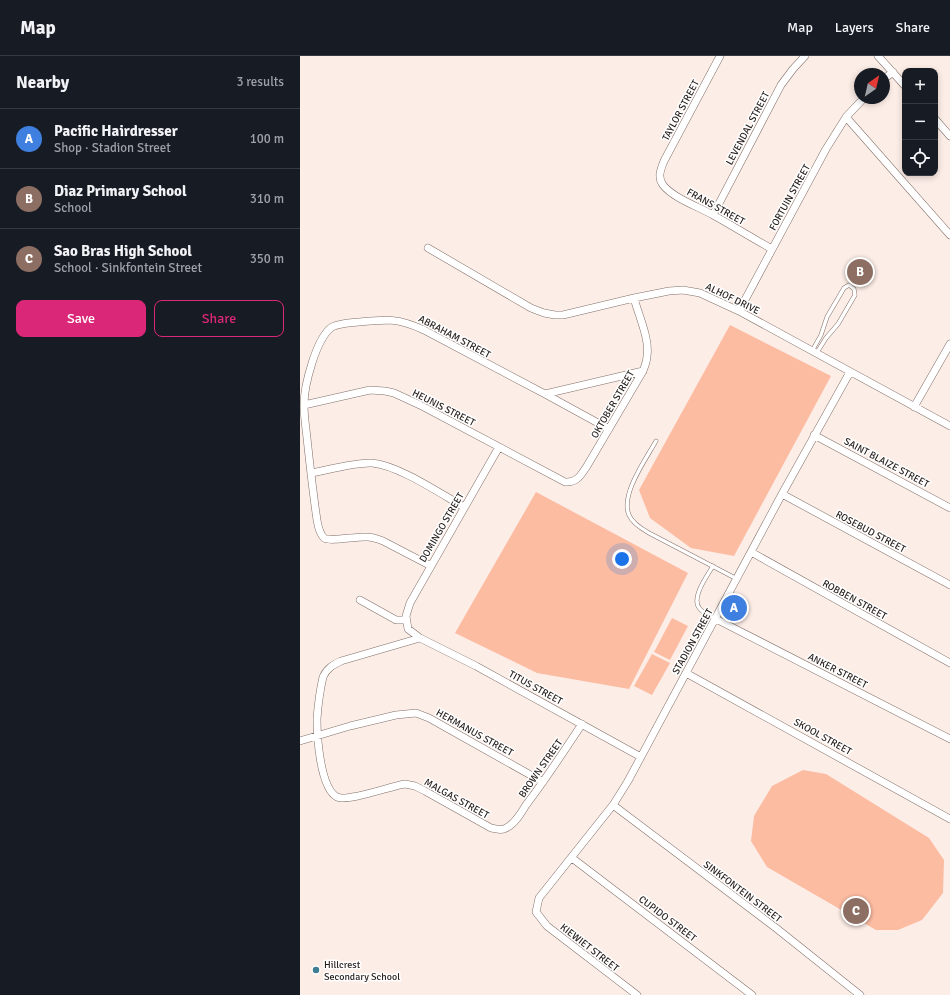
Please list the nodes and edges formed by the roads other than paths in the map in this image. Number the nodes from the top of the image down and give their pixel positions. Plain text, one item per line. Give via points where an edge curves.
1 (720, 56) edge
2 (805, 56) edge
3 (878, 56) edge
4 (892, 72) joint
5 (902, 83) edge
6 (858, 104) edge
7 (846, 117) junction
8 (938, 122) edge
9 (950, 136) edge
10 (660, 174) joint
11 (713, 214) junction
12 (950, 235) edge
13 (428, 248) dead end
14 (772, 249) junction
15 (634, 298) junction
16 (739, 311) junction
17 (950, 344) edge
18 (814, 352) junction
19 (643, 371) junction
20 (850, 372) junction
21 (545, 394) junction
22 (304, 405) junction
23 (914, 407) junction
24 (950, 426) edge
25 (609, 429) junction
26 (814, 435) junction
27 (656, 441) dead end
28 (499, 447) junction
29 (311, 473) junction
30 (565, 482) joint
31 (782, 494) junction
32 (464, 507) junction
33 (950, 508) edge
34 (751, 552) junction
35 (431, 566) junction
36 (712, 566) junction
37 (737, 579) junction
38 (950, 585) edge
39 (360, 600) dead end
40 (716, 619) junction
41 (406, 620) junction
42 (420, 638) junction
43 (950, 663) edge
44 (686, 673) junction
45 (582, 724) junction
46 (318, 735) junction
47 (950, 739) edge
48 (300, 741) edge
49 (641, 756) junction
50 (543, 782) junction
51 (613, 805) junction
52 (950, 819) edge
53 (513, 823) joint
54 (572, 858) junction
55 (536, 910) joint
56 (636, 995) edge
57 (752, 995) edge
58 (860, 995) edge

1 - 10 street, TAYLOR STREET via 664,161
2 - 11 street, LEVENDAL STREET via 781,85
3 - 4 street
4 - 5 street
6 - 7 street, FORTUIN STREET
7 - 12 street
7 - 14 street, FORTUIN STREET
8 - 9 street
10 - 11 street, FRANS STREET via 662,184 673,194
11 - 14 street, FRANS STREET
13 - 15 street, ALHOF DRIVE via 544,313 563,315
14 - 16 street, FORTUIN STREET
15 - 16 street, ALHOF DRIVE via 669,291 692,291 714,298
15 - 19 street, OKTOBER STREET via 648,349
16 - 18 street, ALHOF DRIVE
17 - 23 street
18 - 18 lane via 827,317 844,288 849,285 854,289 855,295 838,324
18 - 20 street, ALHOF DRIVE
19 - 21 street
19 - 25 street, OKTOBER STREET
20 - 23 street, ALHOF DRIVE
20 - 26 street, STADION STREET
21 - 22 street, ABRAHAM STREET via 424,330 400,320 379,320 337,325 328,330 315,353
21 - 25 street, ABRAHAM STREET
22 - 28 street, HEUNIS STREET via 363,392 385,391 420,405
22 - 29 street, ABRAHAM STREET
23 - 24 street, ALHOF DRIVE
25 - 30 street, OKTOBER STREET via 581,477
26 - 31 street, STADION STREET
26 - 33 street, SAINT BLAIZE STREET
27 - 36 lane via 629,490 626,504 629,515 637,525 649,533
28 - 30 street, HEUNIS STREET
28 - 32 street, DOMINGO STREET
29 - 32 street via 361,463 390,467
29 - 35 street, ABRAHAM STREET via 317,520 320,533 325,539 376,538
31 - 34 street, STADION STREET
31 - 38 street, ROSEBUD STREET
32 - 35 street, DOMINGO STREET
34 - 37 street, STADION STREET
34 - 43 street, ROBBEN STREET
35 - 41 street, DOMINGO STREET via 410,603
36 - 37 lane
36 - 40 lane via 696,600 700,610
37 - 40 street, STADION STREET
39 - 41 street via 396,620
40 - 44 street, STADION STREET
40 - 47 street, ANKER STREET
41 - 42 street, TITUS STREET via 408,629
42 - 45 street, TITUS STREET
42 - 46 street via 331,666 326,671 321,685 317,717
44 - 49 street, STADION STREET
44 - 52 street, SKOOL STREET
45 - 49 street, TITUS STREET
45 - 50 street, BROWN STREET
46 - 48 street, HERMANUS STREET
46 - 50 street, HERMANUS STREET via 396,715 416,713
46 - 53 street, MALGAS STREET via 327,785 337,797 348,798 405,784 425,791 492,828 502,830
49 - 51 street, STADION STREET
50 - 53 street, BROWN STREET
51 - 54 street, STADION STREET
51 - 58 street, SINKFONTEIN STREET via 782,932
54 - 55 street, STADION STREET via 539,898
54 - 57 street, CUPIDO STREET
55 - 56 street, KIEWIET STREET via 547,926

